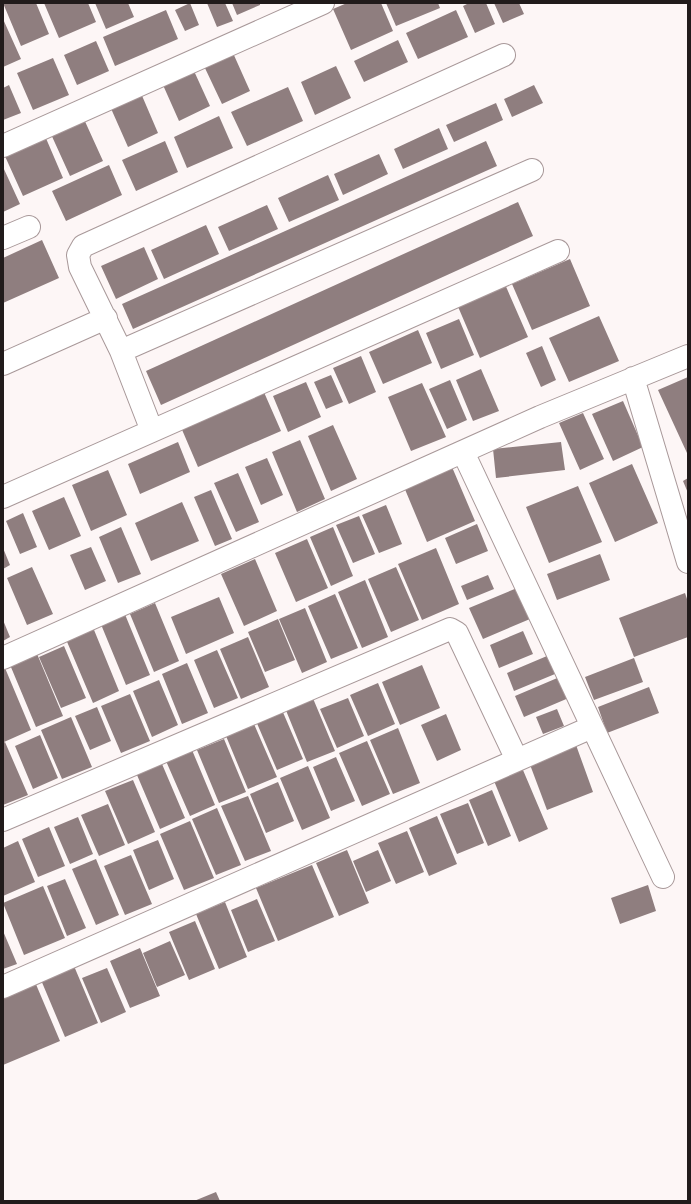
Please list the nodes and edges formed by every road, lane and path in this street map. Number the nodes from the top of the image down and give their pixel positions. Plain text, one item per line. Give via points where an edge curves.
1 (323, 3) edge
2 (504, 54) dead end
3 (3, 146) edge
4 (532, 170) dead end
5 (28, 227) dead end
6 (3, 238) edge
7 (558, 251) dead end
8 (106, 318) junction
9 (121, 351) junction
10 (688, 356) edge
11 (3, 364) edge
12 (633, 378) junction
13 (152, 431) junction
14 (463, 452) junction
15 (3, 497) edge
16 (688, 562) edge
17 (3, 658) edge
18 (592, 727) junction
19 (517, 760) junction
20 (3, 820) edge
21 (663, 877) dead end
22 (3, 987) edge

1 - 3 street
2 - 8 street via 84,246 78,255 80,267
4 - 9 street
5 - 6 street
7 - 13 street
8 - 9 street
8 - 11 street
9 - 13 street
10 - 12 street
12 - 14 street
12 - 16 street
13 - 15 street
14 - 17 street
14 - 18 street
18 - 19 street
18 - 21 street
19 - 20 street via 457,633 450,629
19 - 22 street

